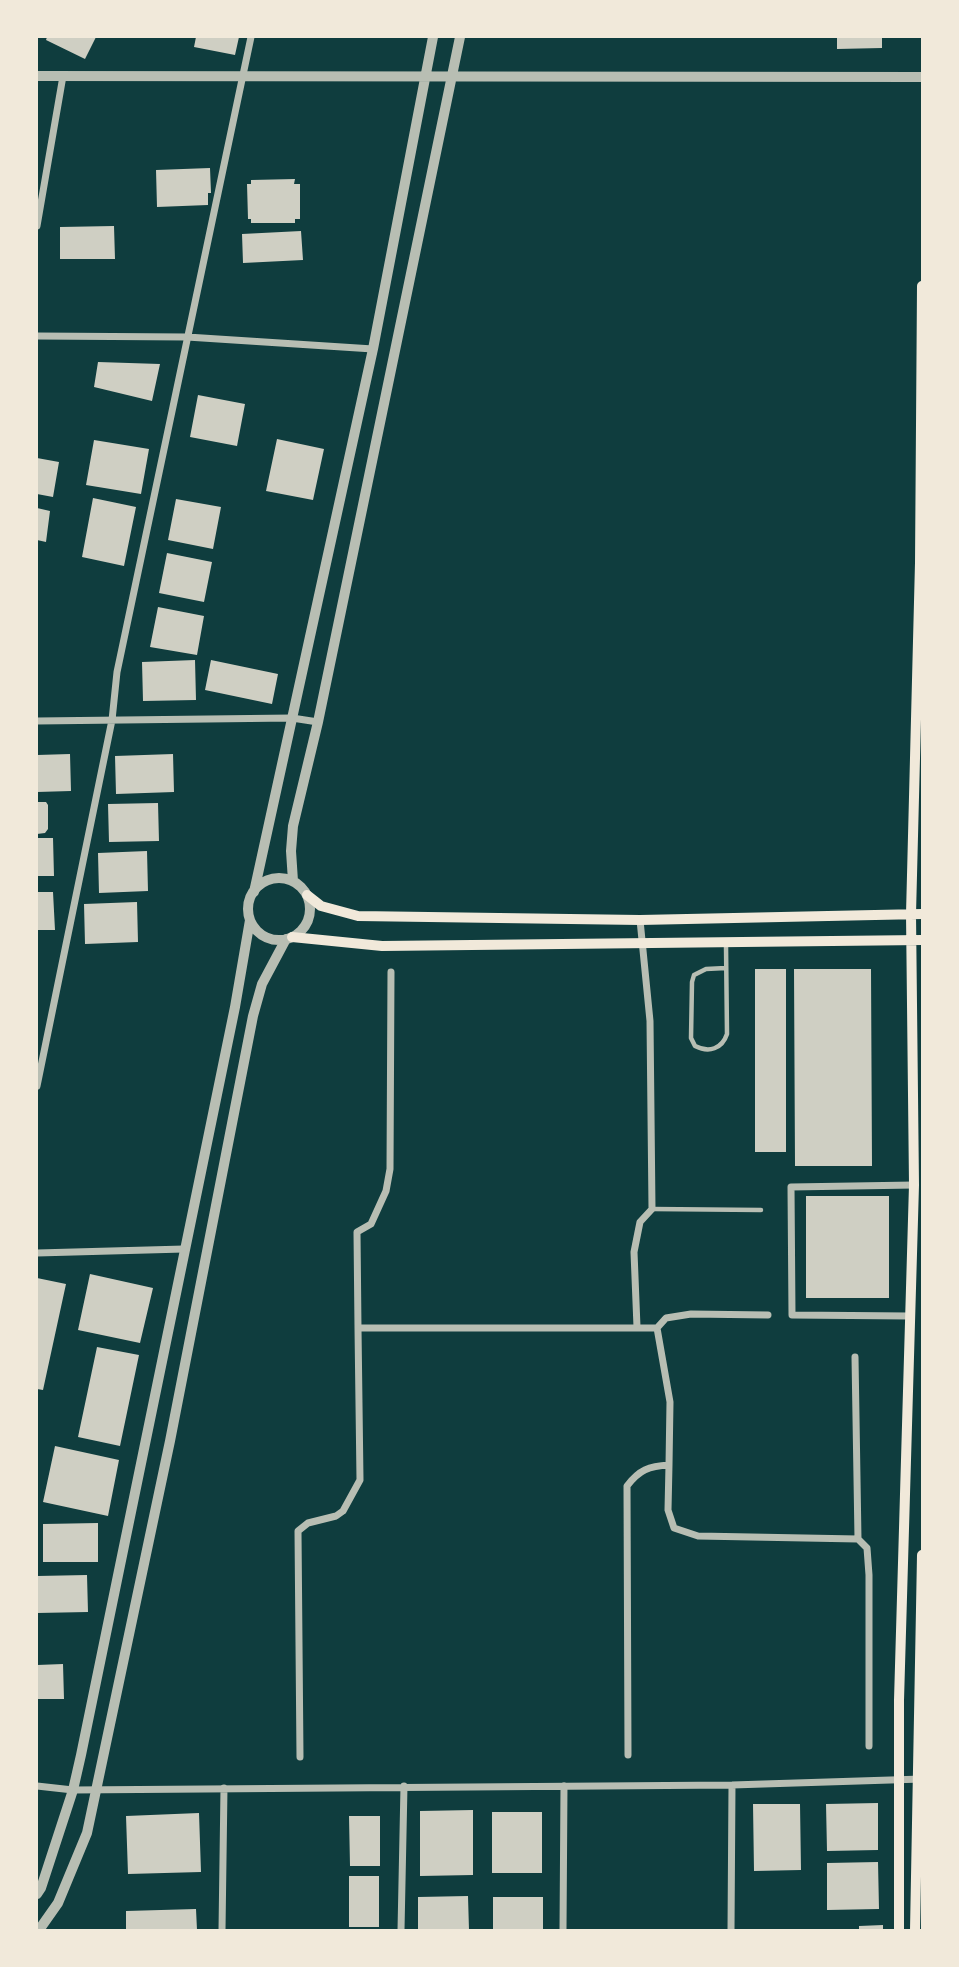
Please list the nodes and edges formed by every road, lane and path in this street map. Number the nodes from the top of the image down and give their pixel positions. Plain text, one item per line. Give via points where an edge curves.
1 (251, 37) edge
2 (433, 37) edge
3 (460, 37) edge
4 (37, 76) edge
5 (63, 76) junction
6 (242, 77) junction
7 (922, 77) edge
8 (424, 78) junction
9 (451, 78) junction
10 (37, 226) edge
11 (922, 286) edge
12 (37, 336) edge
13 (187, 337) junction
14 (373, 349) junction
15 (922, 463) edge
16 (921, 524) edge
17 (292, 718) junction
18 (112, 720) junction
19 (37, 721) edge
20 (318, 722) junction
21 (293, 881) junction
22 (254, 892) junction
23 (307, 895) junction
24 (917, 914) edge
25 (250, 920) junction
26 (640, 920) junction
27 (289, 938) junction
28 (917, 941) edge
29 (726, 944) junction
30 (640, 945) junction
31 (726, 968) junction
32 (391, 972) dead end
33 (37, 1086) edge
34 (918, 1185) edge
35 (652, 1209) junction
36 (761, 1210) dead end
37 (184, 1249) junction
38 (37, 1253) edge
39 (768, 1315) dead end
40 (909, 1316) junction
41 (637, 1327) junction
42 (358, 1328) junction
43 (657, 1328) junction
44 (855, 1357) dead end
45 (668, 1465) junction
46 (858, 1539) junction
47 (922, 1555) edge
48 (869, 1746) dead end
49 (628, 1755) dead end
50 (300, 1758) dead end
51 (919, 1779) edge
52 (900, 1780) junction
53 (732, 1785) junction
54 (37, 1786) edge
55 (404, 1786) junction
56 (564, 1786) junction
57 (223, 1788) junction
58 (96, 1789) junction
59 (73, 1790) junction
60 (37, 1894) edge
61 (39, 1930) edge
62 (222, 1930) edge
63 (401, 1930) edge
64 (563, 1930) edge
65 (731, 1930) edge
66 (899, 1930) edge
67 (915, 1930) edge

1 - 6 street
2 - 8 street
3 - 9 street
4 - 5 street
5 - 6 street
5 - 10 street
6 - 8 street
6 - 13 street
7 - 9 street
8 - 9 street
8 - 14 street
9 - 20 street
11 - 15 main road
12 - 13 street
13 - 14 street
13 - 18 street via 117,672
14 - 17 street
15 - 16 main road
16 - 24 main road
17 - 18 street
17 - 20 street
17 - 22 street
18 - 19 street
18 - 33 street
20 - 21 street via 293,826
21 - 22 street via 272,879
21 - 23 street
22 - 25 street
23 - 26 main road via 321,906 358,916
23 - 27 street via 310,915
24 - 26 main road
24 - 28 main road
25 - 27 street via 263,936
25 - 37 street
26 - 30 street
27 - 30 main road via 382,946
27 - 58 street via 262,984 253,1016
28 - 29 main road
28 - 34 main road
29 - 30 main road
29 - 31 lane
30 - 35 street via 650,1021
31 - 31 lane via 727,1034 719,1047 701,1049 691,1038 694,975
32 - 42 street via 390,1169 371,1224 357,1232
34 - 40 main road
34 - 40 street via 792,1187 792,1315
35 - 36 lane
35 - 41 street via 640,1222 634,1252
37 - 38 street
37 - 59 street
39 - 43 street via 691,1314 666,1318
40 - 52 main road
41 - 42 street
41 - 43 street
42 - 50 street via 360,1480 343,1511 298,1531
43 - 45 street via 670,1402
44 - 46 street
45 - 46 street via 668,1510 674,1528 698,1536
45 - 49 street via 651,1466 627,1486
46 - 48 street via 867,1548 869,1575
47 - 51 main road
51 - 52 street
51 - 67 main road
52 - 53 street
52 - 66 main road
53 - 56 street
53 - 65 street
54 - 59 street
55 - 56 street
55 - 57 street
55 - 63 street
56 - 64 street
57 - 58 street
57 - 62 street
58 - 59 street
58 - 61 street via 76,1863 58,1903
59 - 60 street

